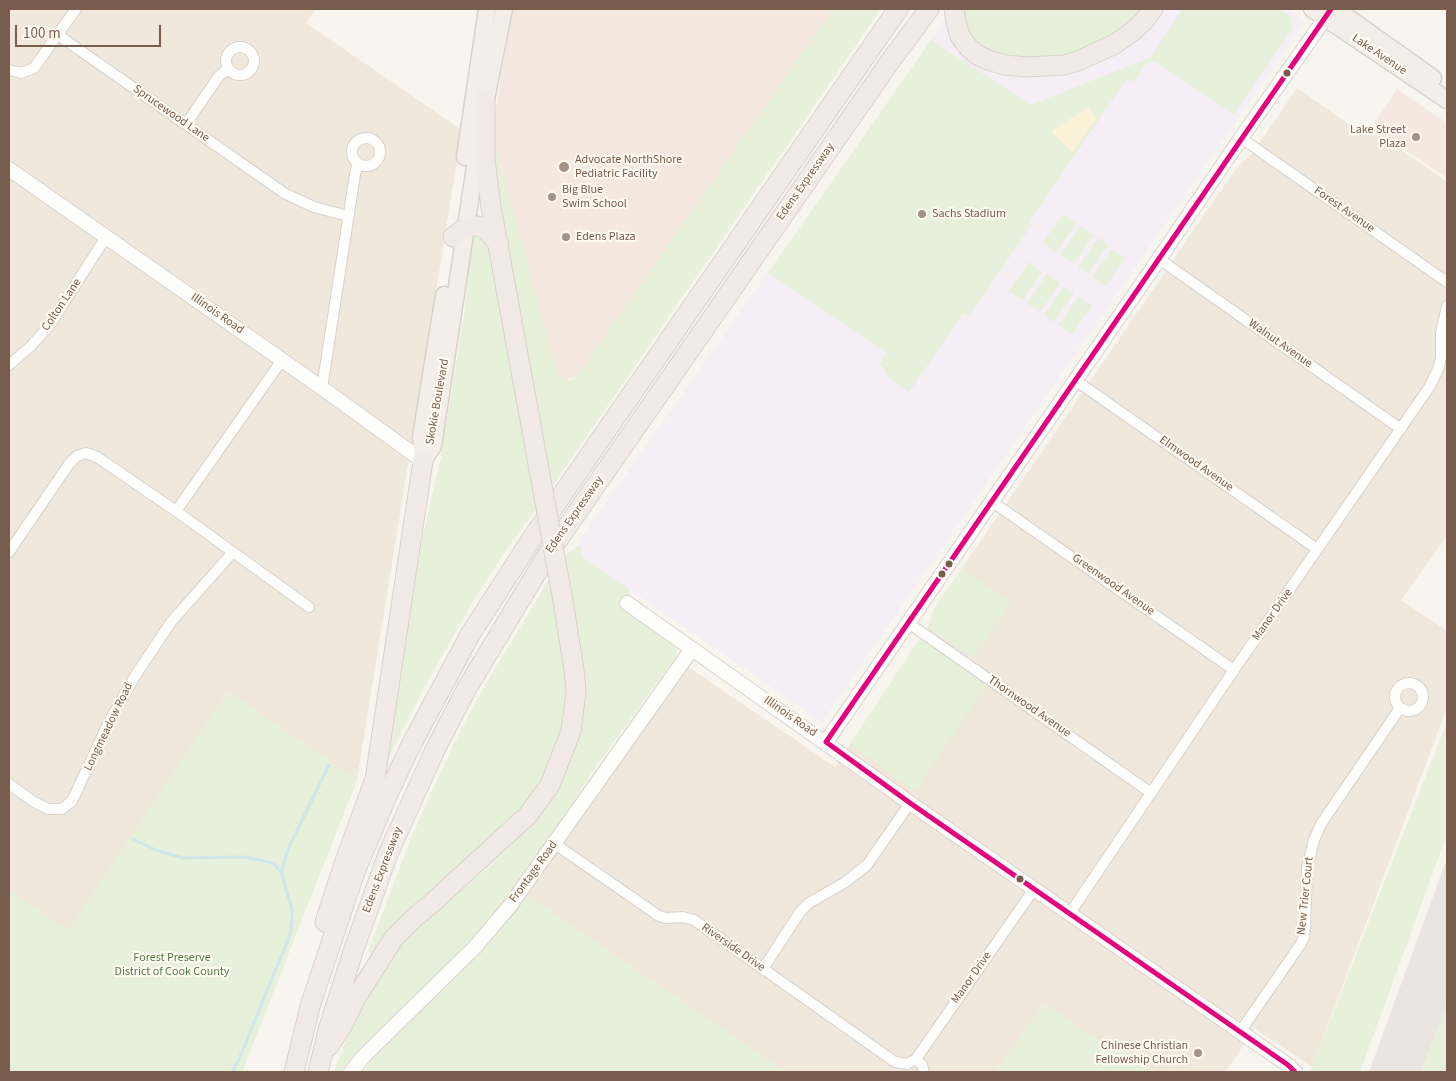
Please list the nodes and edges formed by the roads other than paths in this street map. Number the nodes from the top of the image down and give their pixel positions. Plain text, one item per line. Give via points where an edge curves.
1 (76, 9) edge
2 (487, 9) edge
3 (504, 9) edge
4 (898, 9) edge
5 (928, 9) edge
6 (954, 9) edge
7 (1153, 9) edge
8 (1326, 11) edge
9 (58, 35) junction
10 (228, 69) dead end
11 (9, 70) edge
12 (1447, 88) edge
13 (485, 99) junction
14 (1447, 100) edge
15 (186, 124) junction
16 (1240, 138) junction
17 (358, 164) dead end
18 (9, 169) edge
19 (348, 216) junction
20 (460, 233) junction
21 (106, 237) junction
22 (498, 245) junction
23 (1159, 259) junction
24 (1447, 282) edge
25 (1447, 306) edge
26 (282, 360) junction
27 (9, 365) edge
28 (1075, 380) junction
29 (322, 388) junction
30 (1401, 429) junction
31 (423, 461) junction
32 (992, 501) junction
33 (176, 511) junction
34 (1317, 549) junction
35 (9, 552) edge
36 (233, 552) junction
37 (627, 603) dead end
38 (309, 607) dead end
39 (907, 622) junction
40 (692, 649) junction
41 (1234, 670) junction
42 (1400, 708) dead end
43 (826, 742) junction
44 (9, 784) edge
45 (1151, 793) junction
46 (910, 803) junction
47 (555, 844) junction
48 (1034, 889) junction
49 (1070, 913) junction
50 (763, 968) junction
51 (311, 1003) junction
52 (1240, 1032) junction
53 (911, 1061) junction
54 (320, 1065) edge
55 (895, 1067) edge
56 (294, 1072) edge
57 (351, 1072) edge
58 (924, 1072) edge
59 (1295, 1072) edge

1 - 9 street
2 - 20 main road, Skokie Boulevard
3 - 13 main road, Skokie Boulevard
4 - 51 highway, Edens Expressway via 535,534 471,633 387,796 356,872
5 - 54 highway, Edens Expressway via 546,557 467,688 388,854 351,958
6 - 7 highway via 960,36 977,55 1005,65 1026,67 1078,61 1115,44 1144,21
8 - 12 main road, Lake Avenue
8 - 14 main road, Lake Avenue
8 - 16 street
9 - 11 street via 34,68 21,74
9 - 15 street, Sprucewood Lane
10 - 15 street via 219,76
13 - 20 main road, Skokie Boulevard
13 - 22 highway via 485,160
15 - 19 street, Sprucewood Lane via 284,193 314,207
16 - 23 street
16 - 24 street, Forest Avenue
17 - 19 street
18 - 21 street, Illinois Road
19 - 29 street
20 - 22 highway via 472,226 483,228
20 - 31 main road, Skokie Boulevard via 433,446
21 - 26 street, Illinois Road
21 - 27 street, Colton Lane via 49,326
22 - 54 highway, bridge via 574,670 576,692 571,731 550,785 528,815 394,938 370,974
23 - 28 street
23 - 30 street, Walnut Avenue
25 - 30 street, Manor Drive via 1436,376
26 - 29 street, Illinois Road
26 - 33 street
28 - 32 street
28 - 34 street, Elmwood Avenue
29 - 31 street, Illinois Road
30 - 34 street, Manor Drive
31 - 51 highway via 375,779 308,976
32 - 39 street
32 - 41 street, Greenwood Avenue
33 - 35 street via 97,457 86,453 69,464
33 - 36 street
34 - 41 street, Manor Drive
36 - 38 street
36 - 44 street, Longmeadow Road via 172,622 135,676 109,722 72,801 62,809 48,809
37 - 40 street, Illinois Road
39 - 43 street
39 - 45 street, Thornwood Avenue
40 - 43 street, Illinois Road
40 - 47 street, Frontage Road
41 - 45 street, Manor Drive
42 - 52 street, New Trier Court via 1321,824 1307,868 1304,937
43 - 46 street, Illinois Road
45 - 49 street, Manor Drive
46 - 48 street, Illinois Road
46 - 50 street via 867,865 800,912
47 - 50 street, Riverside Drive via 659,916 694,920
47 - 57 street, Frontage Road via 509,907 474,947
48 - 49 street, Illinois Road
48 - 53 street, Manor Drive
49 - 52 street, Illinois Road
50 - 55 street, Riverside Drive
51 - 56 highway, Edens Expressway
52 - 59 street, Illinois Road
53 - 55 street, Riverside Drive
53 - 58 street via 922,1065

